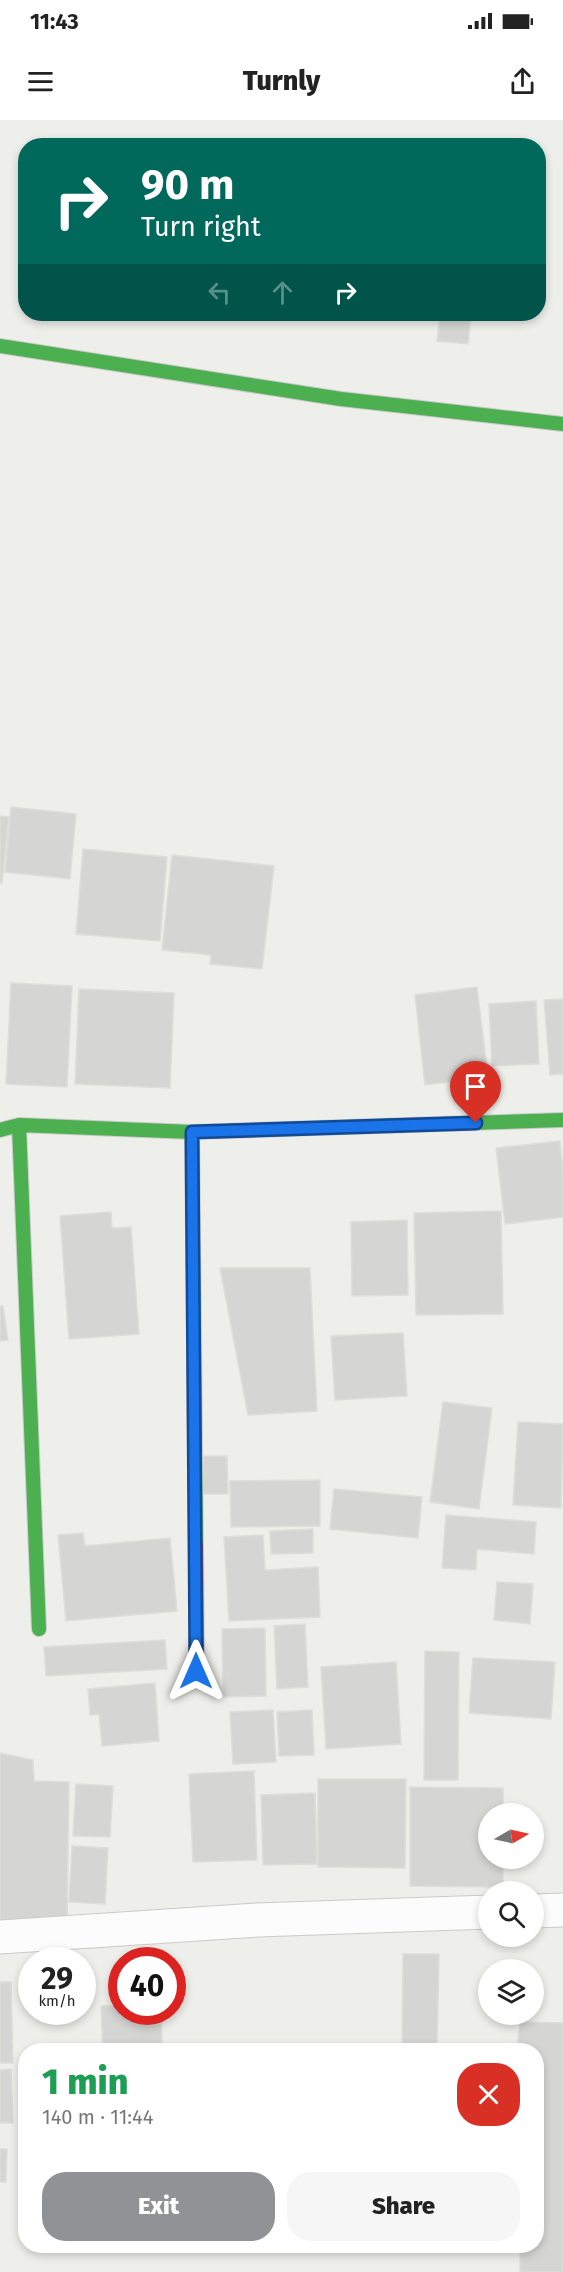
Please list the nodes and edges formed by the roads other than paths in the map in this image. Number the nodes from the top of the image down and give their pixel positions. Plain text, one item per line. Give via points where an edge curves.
1 (0, 346) edge
2 (563, 424) edge
3 (563, 1120) edge
4 (19, 1125) junction
5 (0, 1130) edge
6 (192, 1132) junction
7 (39, 1629) dead end
8 (196, 1671) dead end
9 (563, 1910) edge
10 (544, 1911) edge
11 (478, 1912) edge
12 (0, 1937) edge

1 - 2 street via 341,399
3 - 6 street
4 - 5 street
4 - 6 street
4 - 7 street
6 - 8 street
9 - 10 street
11 - 12 street via 258,1920

